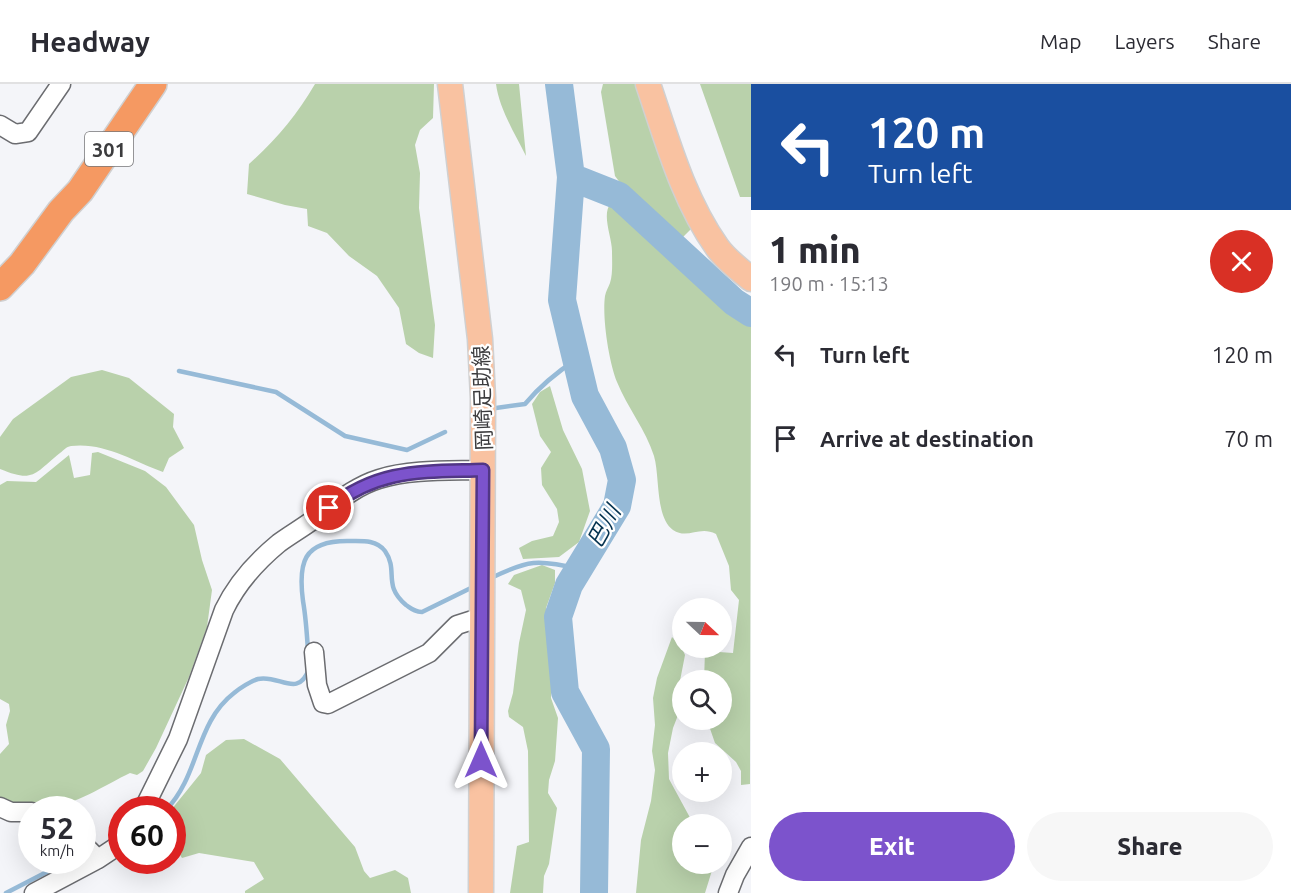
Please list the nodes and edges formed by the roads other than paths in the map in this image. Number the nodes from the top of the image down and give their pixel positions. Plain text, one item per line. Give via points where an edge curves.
1 (61, 84) edge
2 (136, 84) edge
3 (153, 84) edge
4 (450, 84) edge
5 (648, 84) edge
6 (0, 125) edge
7 (61, 211) junction
8 (751, 279) edge
9 (0, 288) edge
10 (483, 470) junction
11 (482, 617) junction
12 (314, 652) dead end
13 (150, 796) edge
14 (0, 807) edge
15 (18, 812) edge
16 (751, 847) edge
17 (108, 852) edge
18 (98, 859) joint
19 (34, 893) edge
20 (481, 893) edge
21 (728, 893) edge

1 - 6 street via 28,132 15,134
2 - 7 highway, 301
3 - 7 highway, 301 via 80,191
4 - 10 main road, 岡崎足助線 via 480,339
5 - 8 main road via 695,211 718,249
7 - 9 highway, 301
10 - 11 main road, 岡崎足助線
10 - 13 street via 378,479 346,494 260,561 233,592 224,610 178,740
11 - 12 street via 457,625 429,653 328,704 322,703 317,685
11 - 20 main road, 岡崎足助線
14 - 15 street
16 - 21 street
17 - 18 street
18 - 19 street

